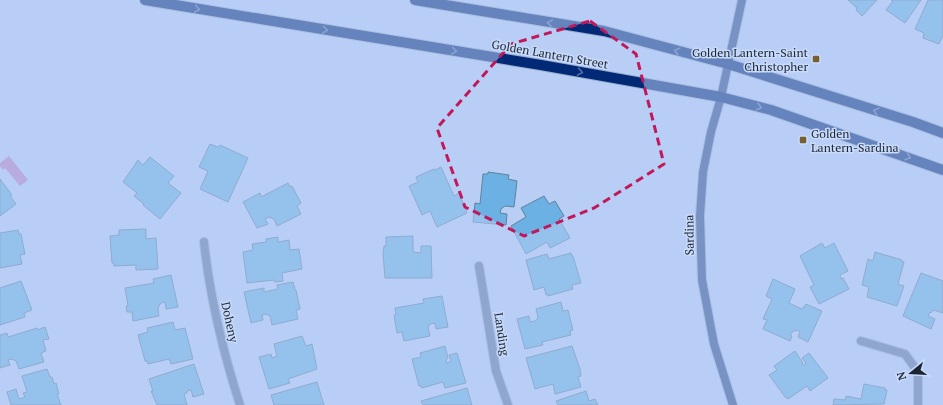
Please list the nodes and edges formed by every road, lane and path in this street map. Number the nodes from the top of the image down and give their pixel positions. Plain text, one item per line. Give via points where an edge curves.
1 (145, 0) edge
2 (415, 0) edge
3 (742, 0) edge
4 (728, 64) junction
5 (721, 97) junction
6 (943, 133) edge
7 (943, 170) edge
8 (204, 242) dead end
9 (479, 266) dead end
10 (861, 341) dead end
11 (240, 405) edge
12 (508, 405) edge
13 (732, 405) edge
14 (918, 405) edge

1 -> 5 main road, Golden Lantern Street
4 -> 2 main road via 604,31
3 - 4 street, Sardina
4 - 5 street, Sardina
6 -> 4 main road
5 -> 7 main road, Golden Lantern Street via 785,115
5 - 13 street, Sardina via 703,172 700,216 702,280 714,344
8 - 11 street, Doheny via 219,332
9 - 12 street, Landing via 496,371
10 - 14 street via 905,354 918,372

